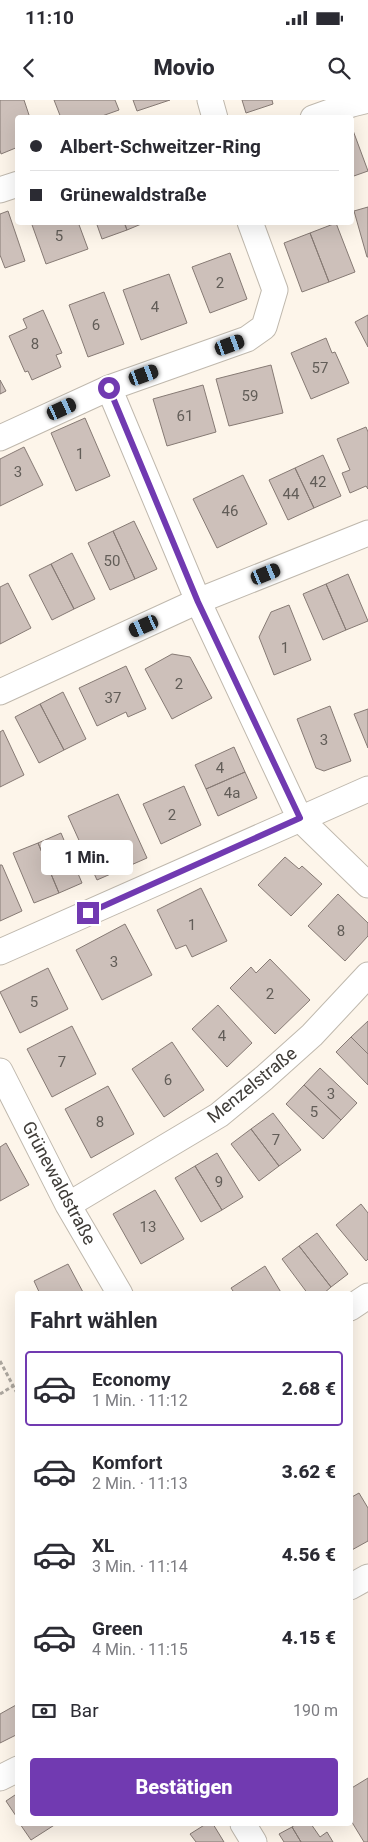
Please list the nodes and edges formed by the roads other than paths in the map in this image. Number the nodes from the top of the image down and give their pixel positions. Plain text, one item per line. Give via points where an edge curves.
1 (210, 100) edge
2 (360, 102) edge
3 (214, 115) edge
4 (322, 115) edge
5 (15, 185) edge
6 (0, 190) edge
7 (251, 225) edge
8 (109, 388) junction
9 (0, 438) edge
10 (368, 533) edge
11 (198, 602) junction
12 (0, 692) edge
13 (368, 789) edge
14 (300, 818) junction
15 (368, 885) edge
16 (0, 952) edge
17 (368, 974) edge
18 (0, 1072) edge
19 (68, 1205) junction
20 (118, 1291) edge
21 (368, 1296) edge
22 (353, 1306) edge
23 (368, 1577) edge
24 (353, 1585) edge
25 (15, 1770) edge
26 (0, 1778) edge
27 (244, 1826) edge
28 (254, 1842) edge

1 - 3 street
2 - 4 street
5 - 6 street
7 - 8 street via 275,290 264,327 247,339
8 - 9 street
8 - 11 street
10 - 11 street
11 - 12 street
11 - 14 street
13 - 14 street
14 - 15 street
14 - 16 street
17 - 19 street, Menzelstraße via 312,1035 220,1115
18 - 19 street, Grünewaldstraße
19 - 20 street, Grünewaldstraße
21 - 22 street
23 - 24 street
25 - 26 street
27 - 28 street

